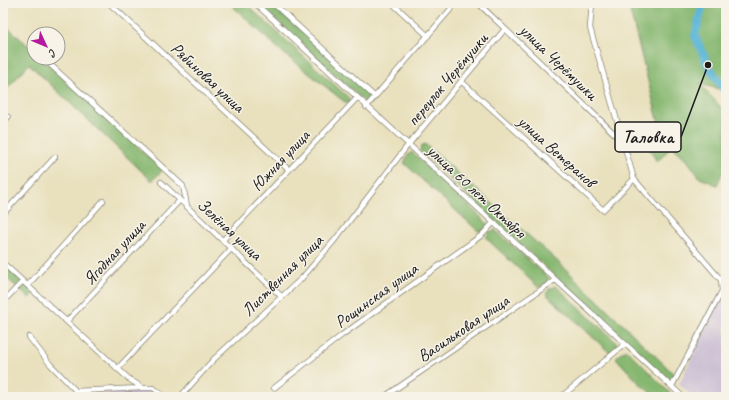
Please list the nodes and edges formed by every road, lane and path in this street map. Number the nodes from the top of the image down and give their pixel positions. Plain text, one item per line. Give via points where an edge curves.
1 (109, 3) edge
2 (255, 3) edge
3 (273, 3) edge
4 (392, 3) edge
5 (456, 3) edge
6 (478, 3) edge
7 (591, 4) edge
8 (506, 29) junction
9 (428, 36) junction
10 (53, 66) edge
11 (461, 81) junction
12 (375, 97) junction
13 (357, 98) junction
14 (366, 107) junction
15 (8, 117) dead end
16 (3, 123) edge
17 (621, 140) junction
18 (408, 145) junction
19 (55, 157) dead end
20 (289, 170) junction
21 (634, 178) junction
22 (161, 182) dead end
23 (180, 200) junction
24 (103, 201) dead end
25 (187, 206) junction
26 (3, 214) edge
27 (494, 223) junction
28 (223, 240) junction
29 (232, 248) junction
30 (3, 263) edge
31 (555, 280) junction
32 (23, 281) junction
33 (28, 286) junction
34 (281, 296) junction
35 (3, 302) edge
36 (66, 321) junction
37 (29, 337) dead end
38 (625, 344) junction
39 (117, 369) junction
40 (672, 386) junction
41 (143, 388) junction
42 (274, 388) dead end
43 (166, 397) edge
44 (180, 397) edge
45 (384, 397) edge
46 (561, 397) edge
47 (682, 397) edge

1 - 20 street, Рябиновая улица
2 - 13 street, улица 60 лет Октября
3 - 12 street
4 - 9 street
5 - 9 street
6 - 8 street, улица Черёмушки
7 - 17 street via 590,28
8 - 11 street, переулок Черёмушки
8 - 17 street, улица Черёмушки
9 - 12 street
10 - 25 street via 182,186
11 - 18 street, переулок Черёмушки
11 - 21 street, улица Ветеранов via 604,210
12 - 14 street
13 - 14 street, улица 60 лет Октября
13 - 20 street, Южная улица
14 - 18 street, улица 60 лет Октября
15 - 16 street
17 - 21 street
18 - 27 street, улица 60 лет Октября
18 - 34 street, Лиственная улица via 334,241 302,278
19 - 26 street
20 - 28 street, Южная улица
21 - 40 street via 721,280 722,291
22 - 23 street, Зелёная улица
23 - 25 street, Зелёная улица
23 - 36 street, Ягодная улица
24 - 33 street
25 - 28 street, Зелёная улица
27 - 31 street, улица 60 лет Октября
27 - 42 street, Рощинская улица via 482,235 342,335
28 - 29 street, Зелёная улица
29 - 34 street, Зелёная улица
29 - 39 street
30 - 32 street
31 - 38 street, улица 60 лет Октября
31 - 45 street, Васильковая улица
32 - 33 street
32 - 35 street
33 - 36 street
34 - 44 street, Лиственная улица via 214,360
36 - 39 street
37 - 41 street via 76,391
38 - 40 street, улица 60 лет Октября
38 - 46 street
39 - 41 street
40 - 47 street, улица 60 лет Октября
41 - 43 street via 153,388

